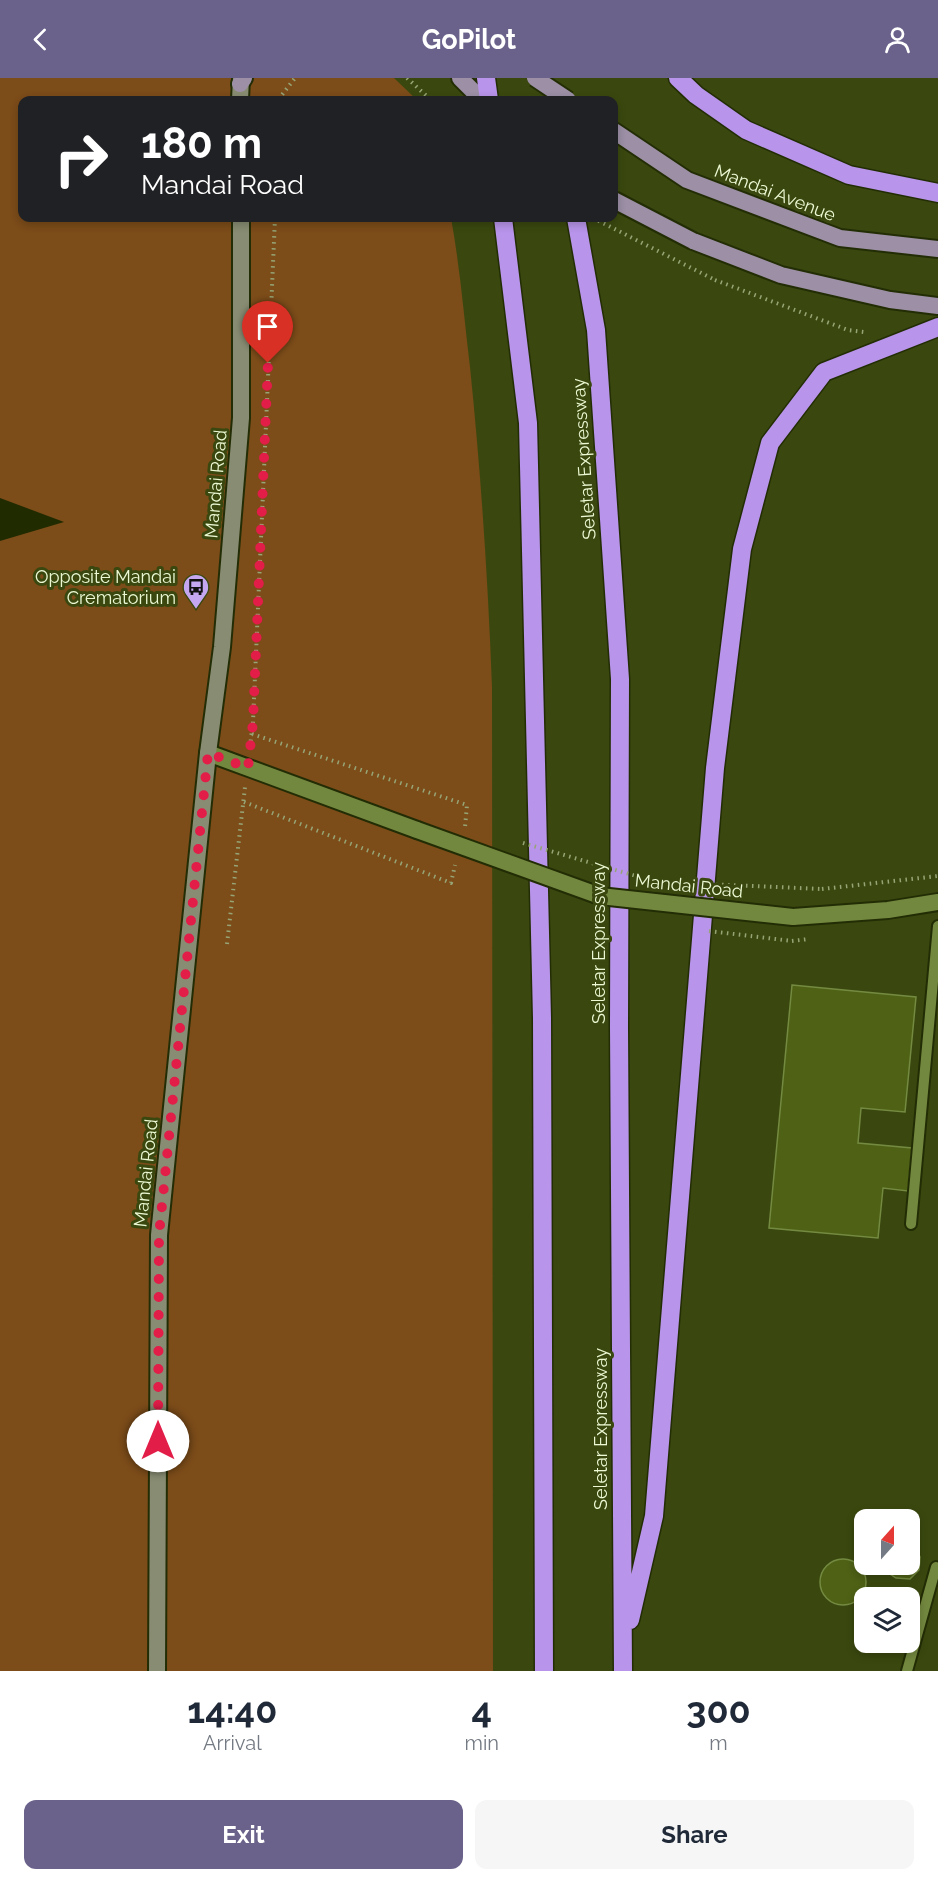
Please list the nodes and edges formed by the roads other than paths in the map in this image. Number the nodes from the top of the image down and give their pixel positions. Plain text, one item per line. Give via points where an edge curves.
1 (460, 78) edge
2 (486, 78) edge
3 (535, 78) edge
4 (550, 78) edge
5 (678, 78) edge
6 (478, 96) edge
7 (488, 96) edge
8 (553, 96) edge
9 (562, 96) edge
10 (618, 134) edge
11 (938, 194) edge
12 (618, 202) edge
13 (241, 222) edge
14 (503, 222) edge
15 (577, 222) edge
16 (938, 249) edge
17 (938, 306) edge
18 (938, 327) edge
19 (208, 753) junction
20 (938, 902) edge
21 (938, 926) edge
22 (911, 1224) dead end
23 (936, 1567) dead end
24 (623, 1650) junction
25 (157, 1671) edge
26 (544, 1671) edge
27 (623, 1671) edge
28 (907, 1671) edge

1 - 6 main road
2 - 7 highway
3 - 9 main road, bridge
4 - 8 highway
5 - 11 highway via 746,130 849,175
10 - 16 main road, Mandai Avenue via 687,180 840,238
12 - 17 main road, bridge via 693,241 781,275 890,300
13 - 19 main road, Mandai Road via 241,417 222,648
14 - 26 highway via 528,423 542,1018
15 - 24 highway, Seletar Expressway via 596,330 620,679
18 - 24 highway via 824,372 770,443 742,549 715,768 654,1516
19 - 20 street, Mandai Road, bridge via 600,896 793,917
19 - 25 main road, Mandai Road via 159,1235
21 - 22 lane
23 - 28 lane
24 - 27 highway, Seletar Expressway

